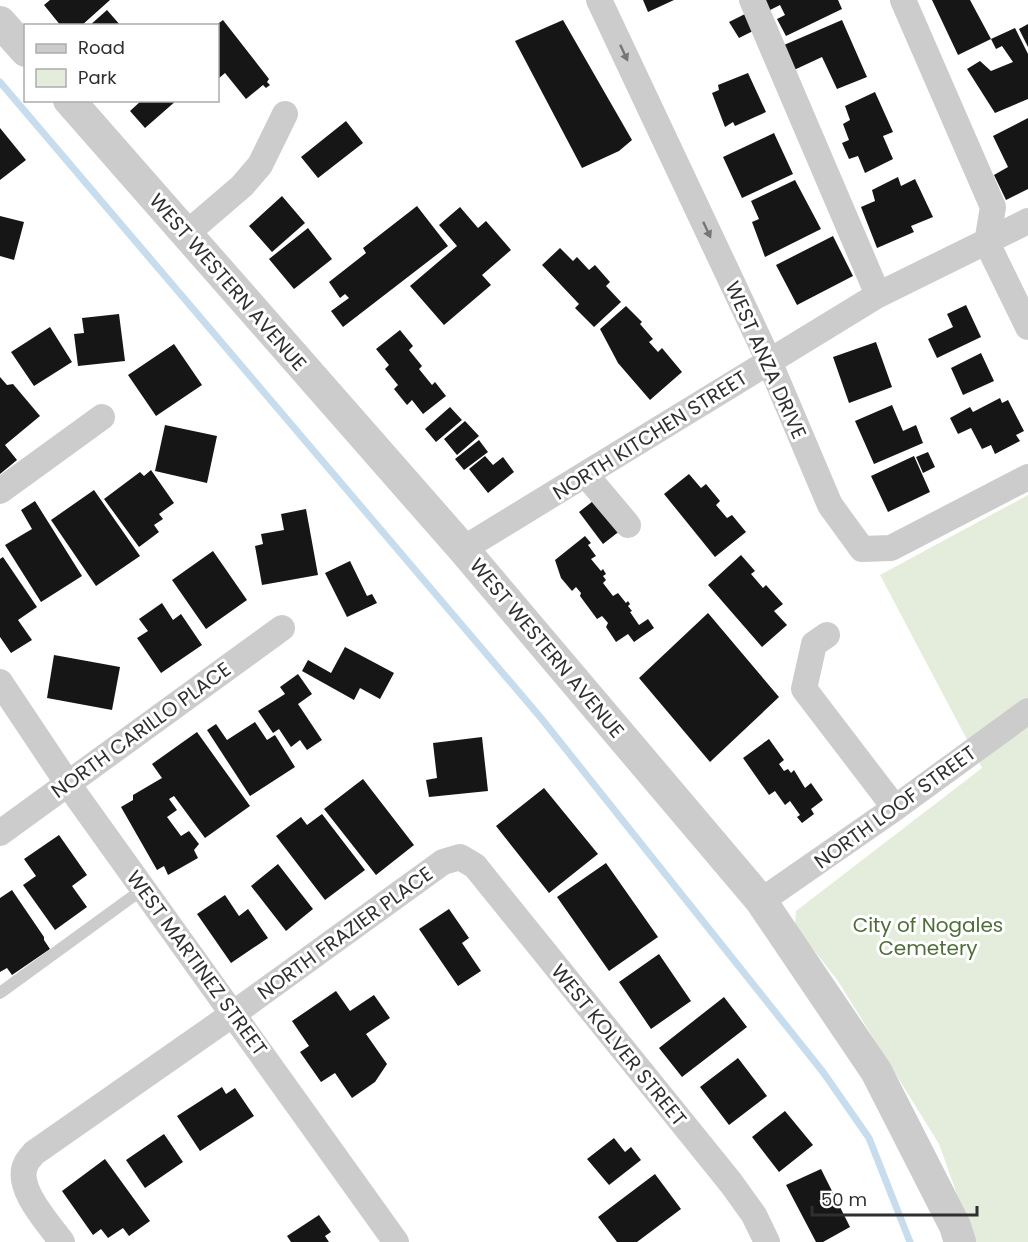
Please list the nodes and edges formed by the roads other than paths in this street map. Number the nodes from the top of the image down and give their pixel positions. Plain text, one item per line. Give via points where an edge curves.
1 (599, 0) edge
2 (752, 0) edge
3 (903, 0) edge
4 (0, 22) edge
5 (24, 49) edge
6 (71, 102) edge
7 (285, 114) dead end
8 (1028, 221) edge
9 (186, 234) junction
10 (987, 243) junction
11 (878, 295) junction
12 (1028, 327) edge
13 (769, 361) junction
14 (102, 417) dead end
15 (586, 475) junction
16 (1028, 477) edge
17 (0, 491) edge
18 (628, 525) dead end
19 (463, 549) junction
20 (282, 628) dead end
21 (827, 634) dead end
22 (0, 682) edge
23 (1028, 711) edge
24 (68, 783) junction
25 (895, 808) junction
26 (0, 833) edge
27 (460, 857) joint
28 (143, 889) junction
29 (761, 901) junction
30 (0, 993) edge
31 (233, 1014) junction
32 (62, 1242) edge
33 (396, 1242) edge
34 (767, 1242) edge
35 (960, 1242) edge

1 -> 13 street, WEST ANZA DRIVE
2 - 11 street
3 - 10 street via 993,207
4 - 5 street
6 - 9 street, WEST WESTERN AVENUE
7 - 9 street via 260,165 242,186
8 - 10 street, NORTH KITCHEN STREET
9 - 19 street, WEST WESTERN AVENUE
10 - 11 street, NORTH KITCHEN STREET
10 - 12 street
11 - 13 street, NORTH KITCHEN STREET
13 - 15 street, NORTH KITCHEN STREET
13 - 16 street, WEST ANZA DRIVE via 830,505 862,549 891,548
14 - 17 street
15 - 18 street
15 - 19 street, NORTH KITCHEN STREET
19 - 29 street, WEST WESTERN AVENUE
20 - 24 street, NORTH CARILLO PLACE
21 - 25 street via 814,644 804,689
22 - 24 street, WEST MARTINEZ STREET
23 - 25 street, NORTH LOOF STREET
24 - 26 street, NORTH CARILLO PLACE
24 - 28 street, WEST MARTINEZ STREET
25 - 29 street, NORTH LOOF STREET
27 - 31 street, NORTH FRAZIER PLACE via 443,862
27 - 34 street, WEST KOLVER STREET via 475,866 731,1183
28 - 30 lane
28 - 31 street, WEST MARTINEZ STREET
29 - 35 street, WEST WESTERN AVENUE via 876,1071
31 - 32 street, NORTH FRAZIER PLACE via 34,1153 25,1165 23,1180 30,1197
31 - 33 street, WEST MARTINEZ STREET

